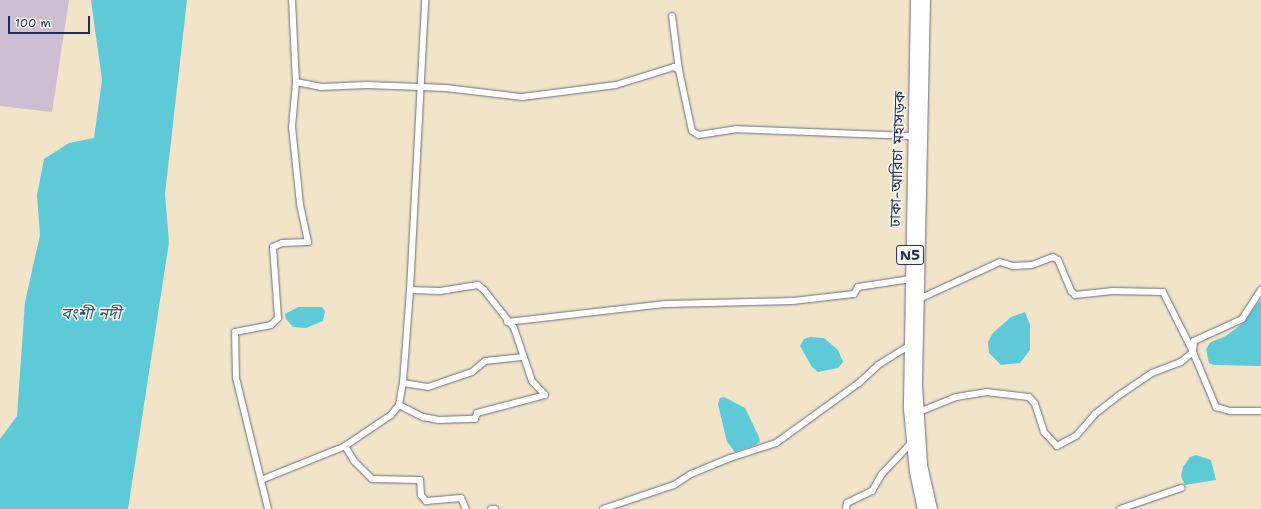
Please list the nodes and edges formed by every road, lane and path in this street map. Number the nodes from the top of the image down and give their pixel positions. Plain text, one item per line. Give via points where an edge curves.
1 (292, 0) edge
2 (425, 0) edge
3 (916, 0) edge
4 (925, 0) edge
5 (672, 16) dead end
6 (679, 70) junction
7 (296, 82) junction
8 (420, 87) junction
9 (914, 136) junction
10 (910, 279) junction
11 (410, 290) junction
12 (1261, 290) edge
13 (919, 299) junction
14 (507, 322) junction
15 (909, 346) junction
16 (1193, 352) junction
17 (522, 357) junction
18 (403, 382) junction
19 (399, 405) junction
20 (1261, 411) edge
21 (919, 412) junction
22 (912, 442) junction
23 (345, 446) junction
24 (261, 480) junction
25 (1181, 488) dead end
26 (268, 509) edge
27 (466, 509) edge
28 (491, 509) edge
29 (494, 509) edge
30 (603, 509) edge
31 (846, 509) edge
32 (923, 509) edge
33 (932, 509) edge
34 (1120, 509) edge

1 - 7 street
2 - 8 street
3 - 9 highway, ঢাকা-আরিচা মহাসড়ক / N5
4 - 13 highway, N5
5 - 6 street
6 - 8 street via 674,68 616,86 522,97
6 - 9 street via 692,131 699,135 736,129
7 - 8 street via 321,87
7 - 24 street via 292,127 300,204 308,242 282,243 273,247 278,318 271,325 235,332 236,378
8 - 11 street
9 - 10 highway, ঢাকা-আরিচা মহাসড়ক / N5
10 - 14 street via 858,287 854,294 793,301 659,304
10 - 15 highway, ঢাকা-আরিচা মহাসড়ক / N5
11 - 14 street via 440,291 478,285
11 - 18 street
12 - 16 street via 1242,319 1194,341
13 - 16 street via 1000,262 1013,266 1032,265 1053,257 1058,260 1075,295 1111,291 1163,292
13 - 21 highway, N5
14 - 17 street via 514,328
15 - 22 highway, ঢাকা-আরিচা মহাসড়ক / N5
15 - 30 street via 878,365 859,383 776,443 717,464 674,485
16 - 20 street via 1216,407 1230,411
16 - 21 street via 1181,362 1152,373 1118,396 1095,414 1076,436 1057,446 1044,432 1035,404 1029,397 986,392 956,397
17 - 18 street via 485,361 472,372 428,387
17 - 19 street via 532,381 546,395 477,413 475,418 440,420 423,417
18 - 19 street
19 - 23 street via 387,418
21 - 33 highway, N5 via 922,465
22 - 31 street via 882,474 872,491 847,503
22 - 32 highway, ঢাকা-আরিচা মহাসড়ক / N5
23 - 24 street
23 - 27 street via 354,461 372,479 420,480 421,495 426,501 461,498
24 - 26 street
25 - 34 street
28 - 29 street

